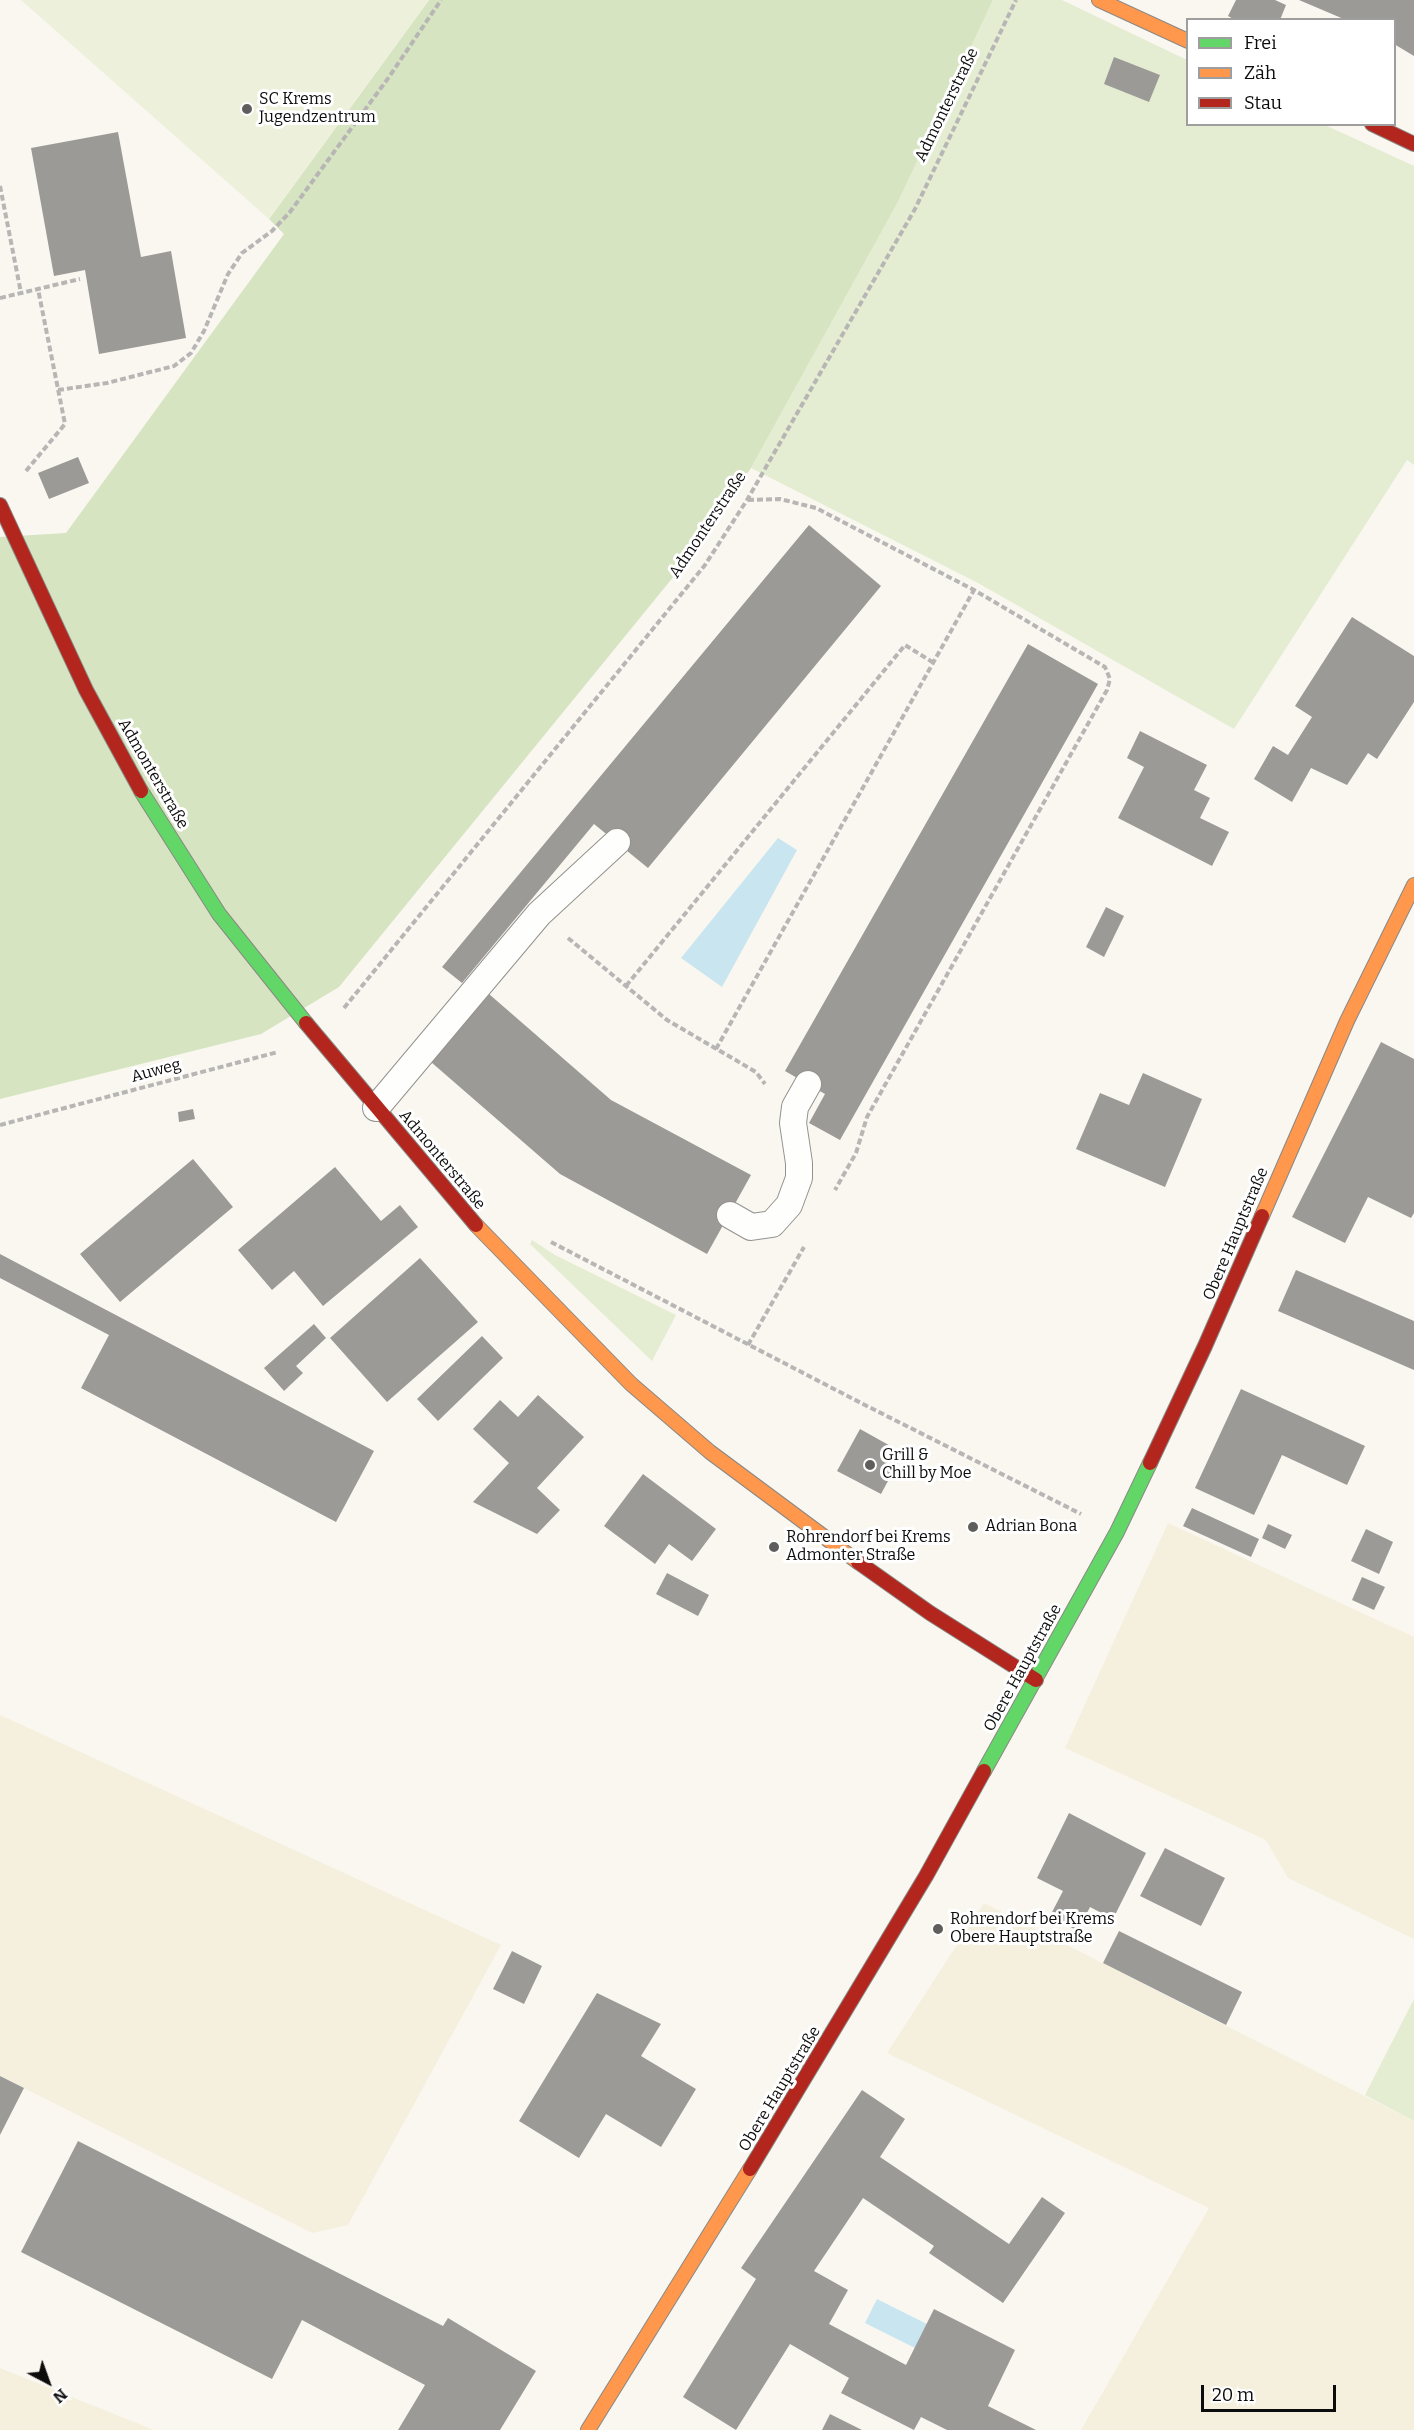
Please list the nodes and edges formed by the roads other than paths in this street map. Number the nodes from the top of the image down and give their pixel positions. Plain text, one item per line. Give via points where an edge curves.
1 (1099, 0) edge
2 (1186, 40) edge
3 (1376, 126) edge
4 (1414, 144) edge
5 (0, 505) edge
6 (617, 842) dead end
7 (1414, 885) edge
8 (808, 1084) dead end
9 (376, 1108) junction
10 (730, 1215) dead end
11 (1036, 1680) junction
12 (588, 2430) edge

1 - 2 main road
3 - 4 main road
5 - 9 main road, Admonterstraße via 86,690 137,784 219,914
6 - 9 lane via 539,915 455,1024
7 - 11 main road, Obere Hauptstraße via 1347,1021 1205,1346 1117,1532
8 - 10 lane via 795,1107 799,1178 789,1205 772,1224 751,1227
9 - 11 main road, Admonterstraße via 481,1232 631,1384 710,1452 793,1515 930,1613
11 - 12 main road, Obere Hauptstraße via 803,2084

